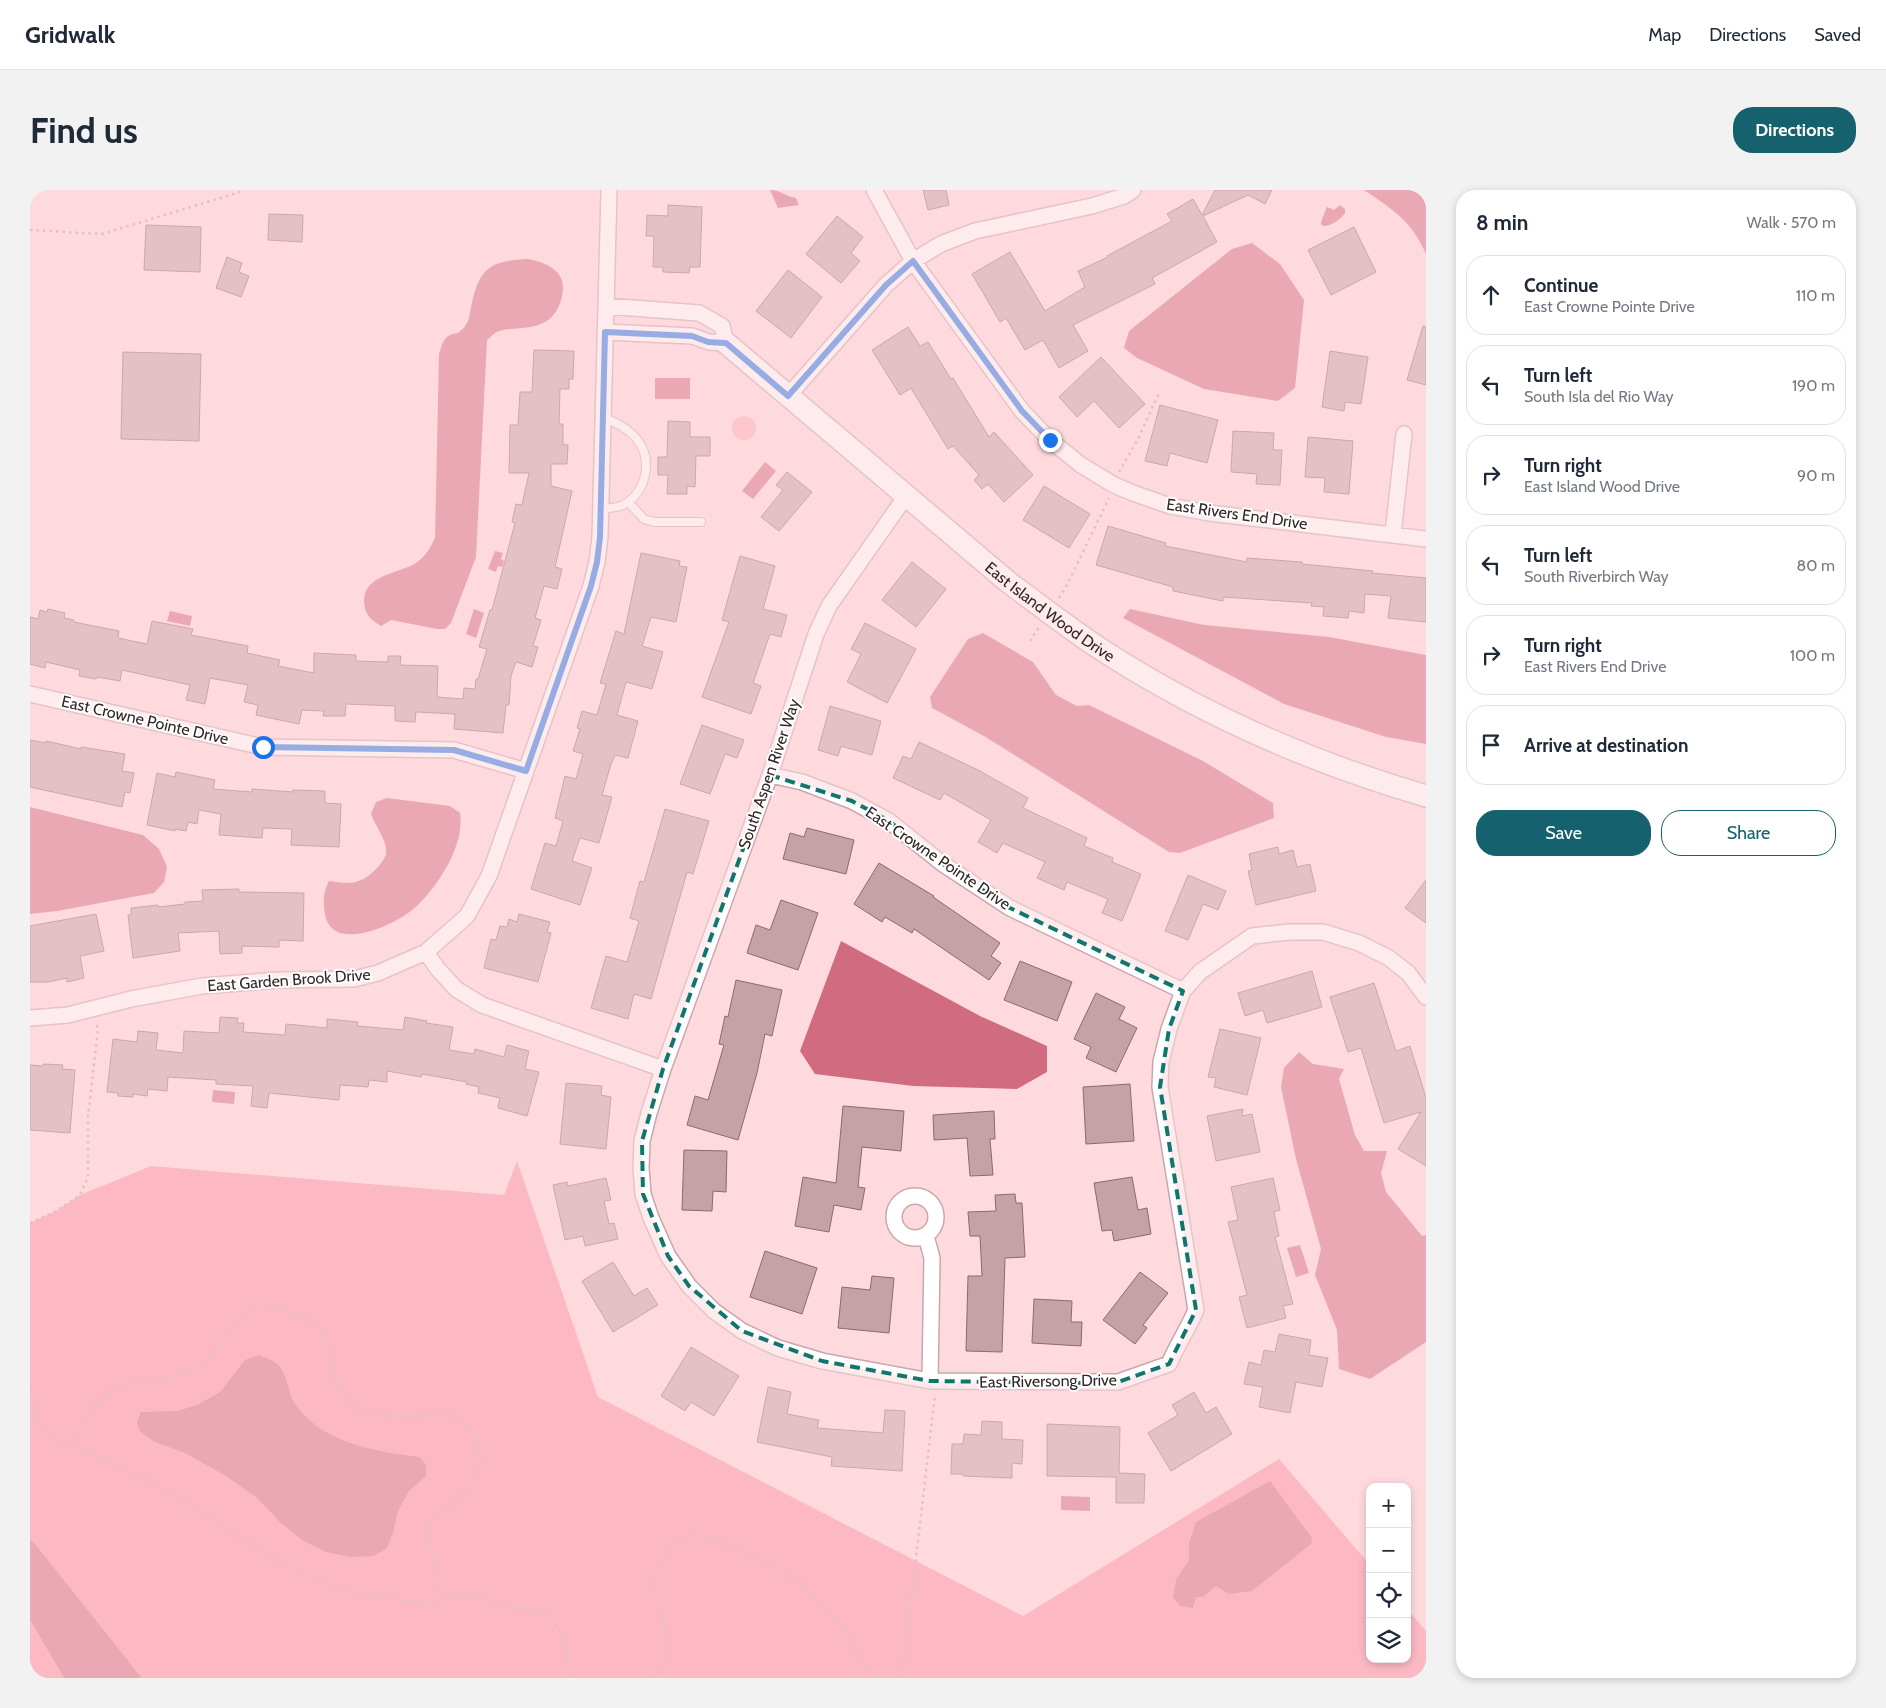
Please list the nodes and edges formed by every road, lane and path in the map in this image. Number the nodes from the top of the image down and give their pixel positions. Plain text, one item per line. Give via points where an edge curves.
1 (609, 190) edge
2 (874, 190) edge
3 (1133, 190) edge
4 (240, 192) dead end
5 (30, 230) edge
6 (913, 261) junction
7 (606, 306) junction
8 (605, 332) junction
9 (726, 343) junction
10 (1159, 393) dead end
11 (788, 396) junction
12 (603, 417) junction
13 (1404, 434) dead end
14 (1118, 473) dead end
15 (906, 496) junction
16 (1110, 498) dead end
17 (628, 502) junction
18 (600, 509) junction
19 (701, 522) dead end
20 (1393, 534) junction
21 (1426, 539) edge
22 (1056, 602) dead end
23 (1041, 624) dead end
24 (1030, 641) dead end
25 (30, 694) edge
26 (526, 771) junction
27 (770, 774) junction
28 (1426, 796) edge
29 (426, 952) junction
30 (1183, 991) junction
31 (1426, 997) edge
32 (93, 1008) junction
33 (30, 1018) edge
34 (663, 1069) junction
35 (30, 1224) edge
36 (926, 1236) dead end
37 (933, 1381) junction
38 (30, 1382) edge
39 (74, 1447) junction
40 (441, 1600) junction
41 (570, 1678) edge
42 (652, 1678) edge
43 (880, 1678) edge
44 (902, 1678) edge

1 - 7 street, East Garden Brook Drive
2 - 6 street, East Rivers End Drive
3 - 6 street via 1092,206 975,230 941,244
4 - 5 path via 102,234
6 - 11 street via 886,285
6 - 20 street, East Rivers End Drive via 1035,426 1064,453 1114,485 1170,506 1209,513
7 - 8 street, East Garden Brook Drive
7 - 9 street, East Island Wood Drive via 699,313 722,326
8 - 9 street via 692,336 708,342
8 - 12 street, East Garden Brook Drive
9 - 11 street, East Island Wood Drive
10 - 14 path
11 - 15 street, East Island Wood Drive
12 - 17 lane via 629,430 644,453 644,478 640,489
12 - 18 street, East Garden Brook Drive
13 - 20 street
15 - 27 street, South Aspen River Way via 829,606 816,634
15 - 28 street, East Island Wood Drive via 1055,618 1156,683 1263,738 1311,758
16 - 22 path
17 - 18 lane
17 - 19 lane via 644,520
18 - 26 street, East Garden Brook Drive via 597,562 591,586
20 - 21 street, East Rivers End Drive
23 - 24 path
25 - 26 street, East Crowne Pointe Drive via 263,747 454,750
26 - 29 street, East Garden Brook Drive via 489,876 466,916
27 - 30 street, East Crowne Pointe Drive via 852,801 889,821 943,864 1010,908
27 - 34 street, South Aspen River Way
29 - 32 street, East Garden Brook Drive via 378,973 354,979 277,980 202,986
29 - 34 street via 456,989 482,1005
30 - 31 street, East Riversong Drive via 1200,972 1252,936 1323,932 1359,943 1389,958 1408,973
30 - 37 street, East Riversong Drive via 1161,1062 1160,1087 1196,1310 1169,1364 1118,1382
32 - 33 street, East Garden Brook Drive via 68,1015
32 - 35 path via 98,1030 88,1116 88,1177 80,1195
34 - 37 street, East Riversong Drive via 642,1141 643,1194 668,1256 689,1286 714,1311 742,1331 778,1348 822,1361
36 - 37 street via 932,1258
37 - 44 path via 934,1416
38 - 39 path via 39,1424 48,1434
39 - 40 path via 141,1478 278,1562 319,1581 373,1596 424,1602
39 - 40 path via 95,1405 108,1393 120,1386 180,1376 197,1369 219,1348 244,1314 263,1307 283,1310 309,1320 326,1336 333,1376 347,1399 358,1408 396,1417 440,1413 454,1416 465,1423 478,1445 480,1466 474,1483 427,1528
40 - 41 path via 480,1597 508,1608 546,1614 554,1621 562,1638
42 - 43 path via 666,1660 668,1647 654,1585 656,1571 676,1543 693,1534 708,1537 771,1565 801,1583 842,1626 863,1665

